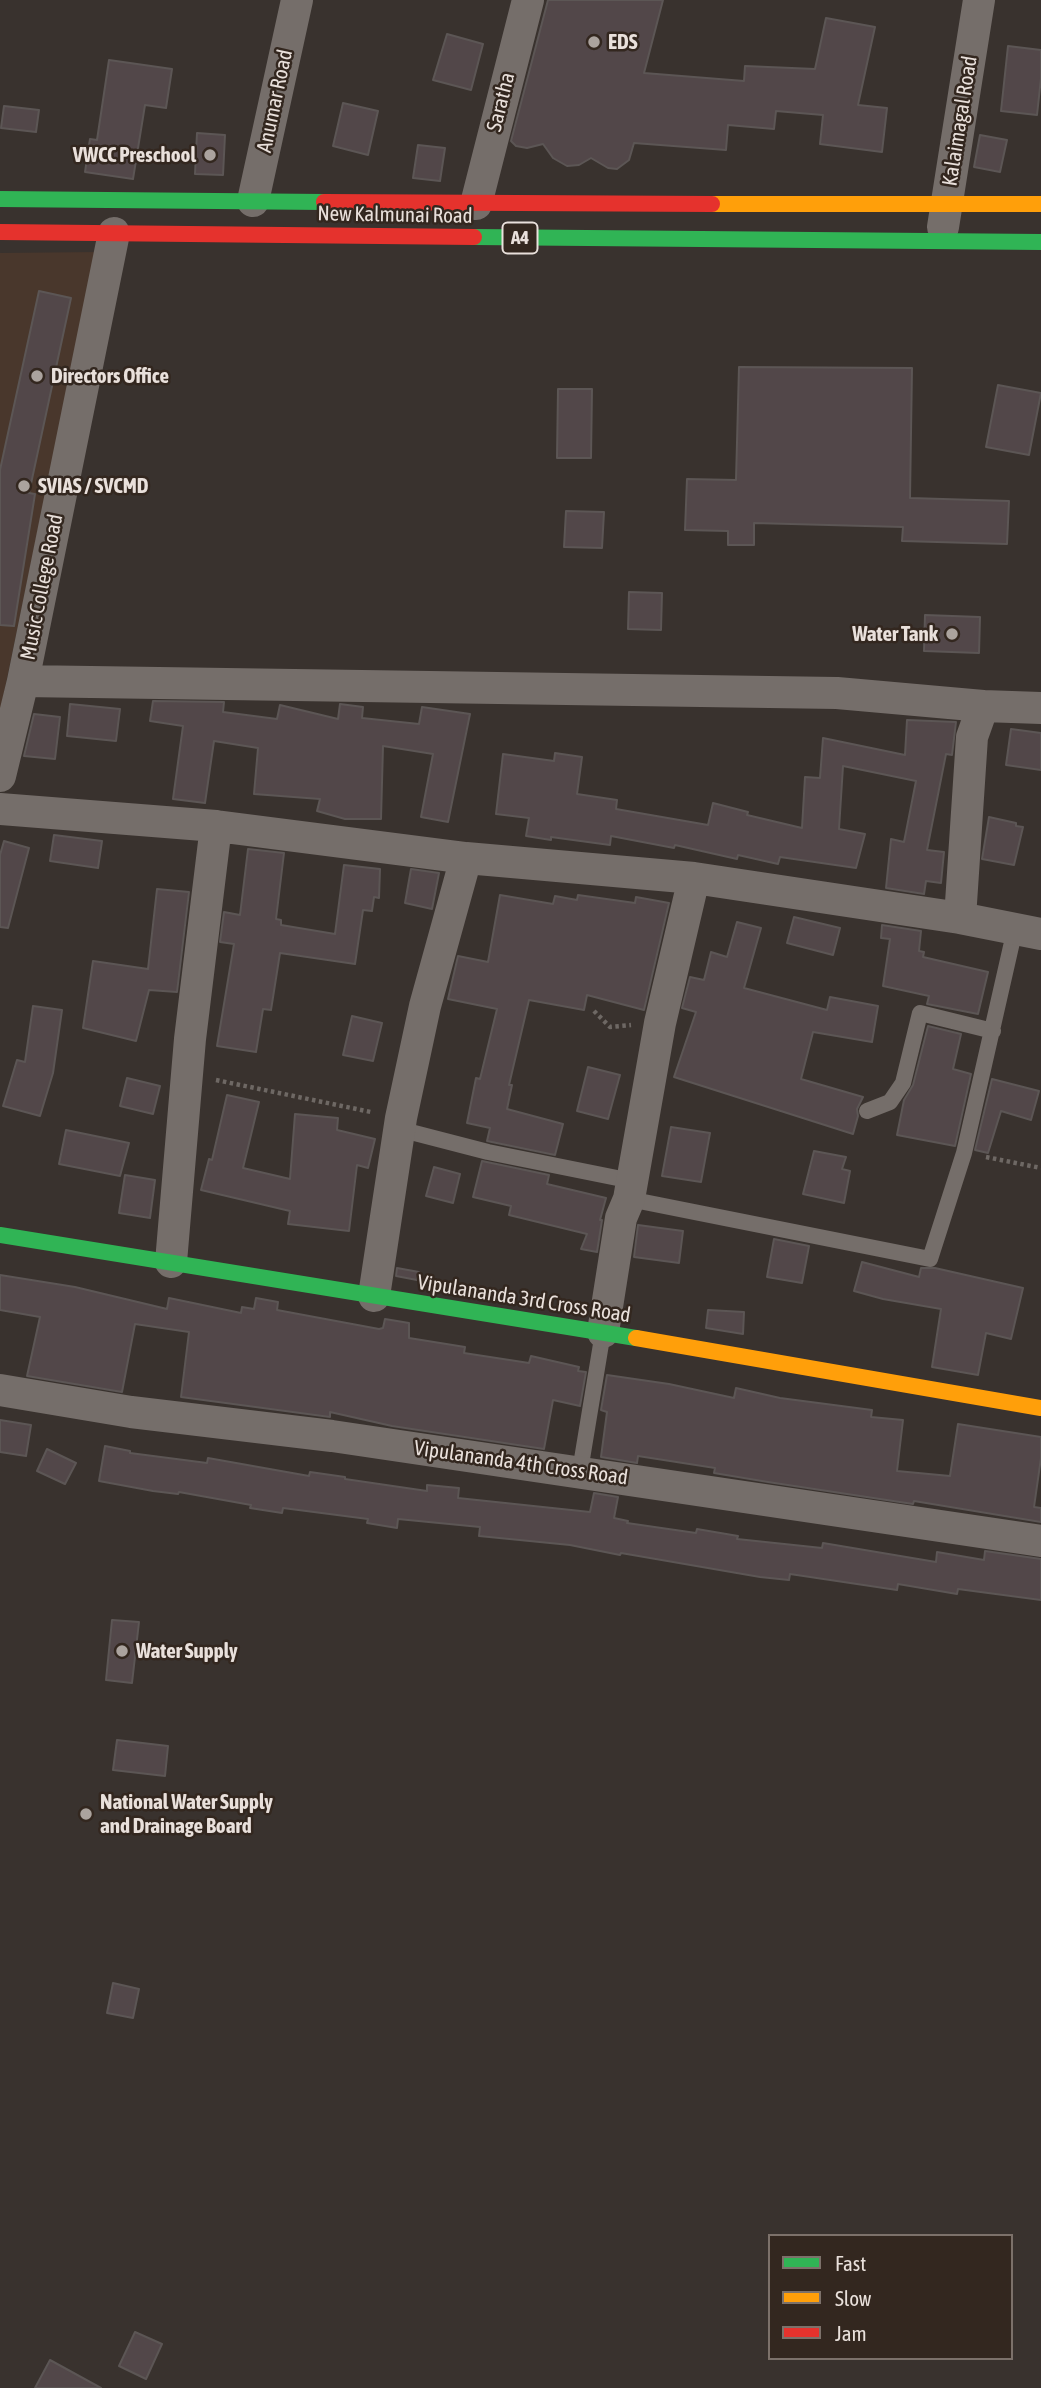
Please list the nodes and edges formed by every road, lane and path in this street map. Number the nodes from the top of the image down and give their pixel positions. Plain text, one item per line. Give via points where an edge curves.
1 (297, 0) edge
2 (528, 0) edge
3 (979, 0) edge
4 (0, 198) edge
5 (253, 201) junction
6 (947, 203) junction
7 (476, 204) junction
8 (1041, 204) edge
9 (0, 232) edge
10 (114, 233) junction
11 (941, 242) junction
12 (1041, 242) edge
13 (23, 681) junction
14 (983, 706) junction
15 (1041, 708) edge
16 (0, 776) edge
17 (0, 809) edge
18 (216, 826) junction
19 (466, 858) junction
20 (694, 878) junction
21 (960, 918) junction
22 (1028, 931) edge
23 (594, 1011) dead end
24 (660, 1023) junction
25 (993, 1031) junction
26 (187, 1074) junction
27 (867, 1111) dead end
28 (400, 1124) junction
29 (964, 1153) junction
30 (1041, 1168) edge
31 (630, 1190) junction
32 (0, 1235) edge
33 (171, 1262) junction
34 (374, 1296) junction
35 (603, 1332) junction
36 (0, 1390) edge
37 (1041, 1408) edge
38 (580, 1471) junction
39 (1041, 1541) edge

1 - 5 street, Anumar Road
2 - 7 street, Saratha
3 - 6 street, Kalaimagal Road
4 - 5 main road, New Kalmunai Road / A4
5 - 7 main road, New Kalmunai Road / A4
6 - 7 main road, New Kalmunai Road / A4
6 - 8 main road, New Kalmunai Road / A4
6 - 11 street, Kalaimagal Road
9 - 10 main road, New Kalmunai Road / A4
10 - 11 main road, New Kalmunai Road / A4
10 - 13 street, Music College Road
11 - 12 main road, New Kalmunai Road / A4
13 - 14 street via 837,693
13 - 16 street, Music College Road
14 - 15 street
14 - 21 street via 972,737
17 - 18 street
18 - 19 street
18 - 26 street
19 - 20 street
19 - 28 street via 425,1006
20 - 21 street
20 - 24 street
21 - 22 street
22 - 25 lane
23 - 24 path via 610,1027
24 - 31 street
25 - 27 lane via 920,1013 903,1083 890,1102
25 - 29 lane
26 - 28 path
26 - 33 street
28 - 31 lane
28 - 34 street
29 - 30 path
29 - 31 lane via 930,1259
31 - 35 street via 621,1218
32 - 33 main road, Vipulananda 3rd Cross Road
33 - 34 main road, Vipulananda 3rd Cross Road
34 - 35 main road, Vipulananda 3rd Cross Road
35 - 37 main road, Vipulananda 3rd Cross Road
35 - 38 lane
36 - 38 street, Vipulananda 4th Cross Road via 131,1412
38 - 39 street, Vipulananda 4th Cross Road

